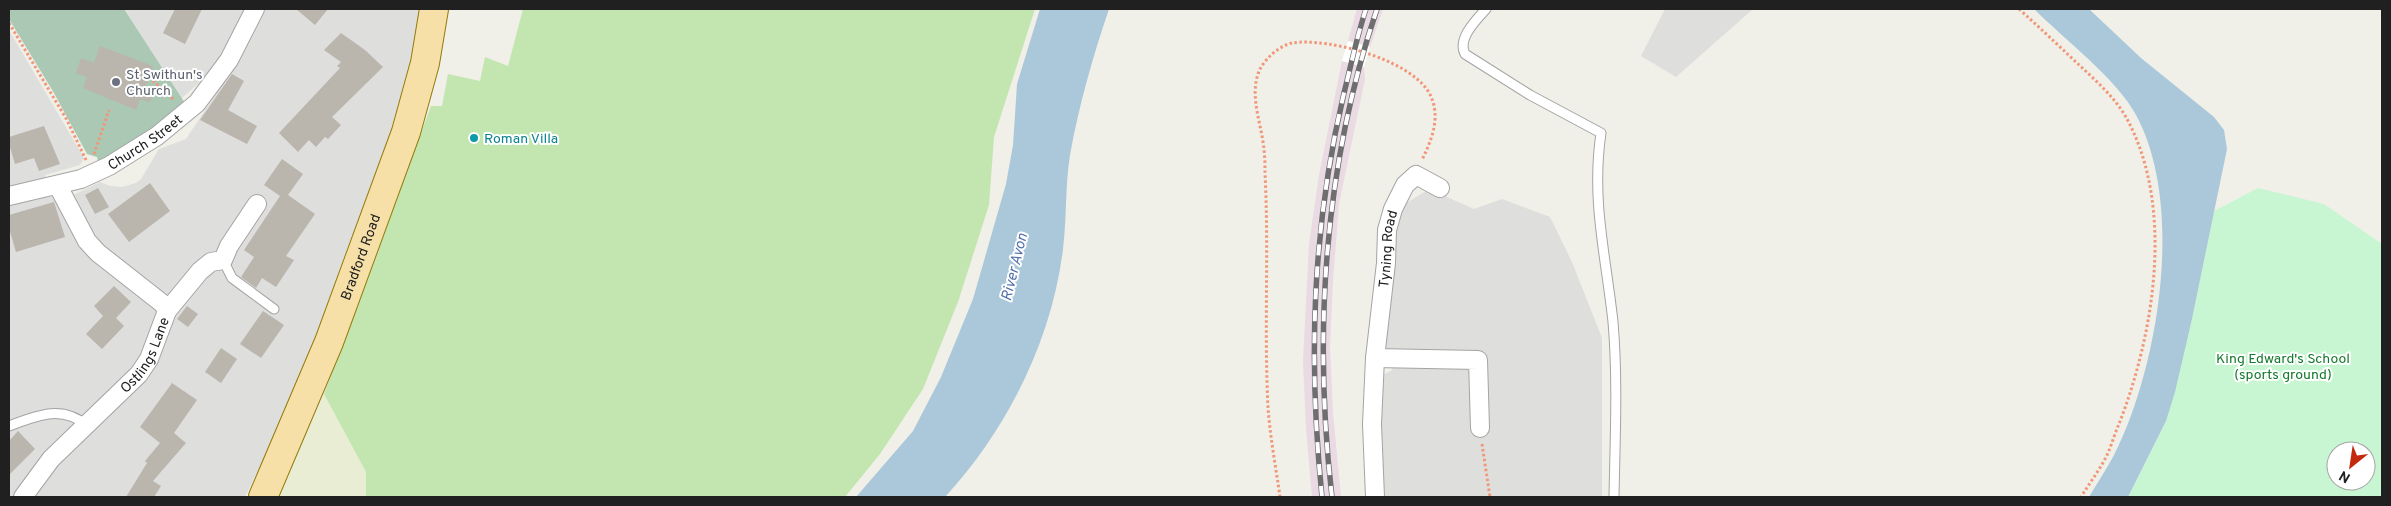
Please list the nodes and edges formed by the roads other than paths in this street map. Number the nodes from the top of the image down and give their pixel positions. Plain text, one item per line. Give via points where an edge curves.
1 (434, 9) edge
2 (1486, 9) edge
3 (252, 11) edge
4 (58, 186) junction
5 (1440, 188) dead end
6 (9, 196) edge
7 (257, 204) dead end
8 (223, 260) junction
9 (274, 309) dead end
10 (167, 311) junction
11 (1375, 358) junction
12 (9, 426) edge
13 (87, 427) junction
14 (1480, 428) road end
15 (23, 497) edge
16 (263, 497) edge
17 (1375, 497) edge
18 (1614, 497) edge

1 - 16 main road, Bradford Road via 425,63 406,132 329,342
2 - 18 lane via 1464,41 1465,54 1530,95 1602,133 1597,163 1597,200 1613,324
3 - 4 street, Church Street via 229,60 197,103 157,136 109,166
4 - 6 street, Church Street
4 - 10 street, Ostlings Lane via 87,241 163,304
5 - 11 street, Tyning Road via 1416,175 1405,185 1393,209 1387,230
7 - 8 street
8 - 9 lane via 232,278
8 - 10 street via 211,262 200,271
10 - 13 street, Ostlings Lane via 140,374
11 - 14 street via 1478,360
11 - 17 street, Tyning Road via 1372,424
12 - 13 lane via 41,414 54,414 70,415
13 - 15 street, Ostlings Lane via 51,460

